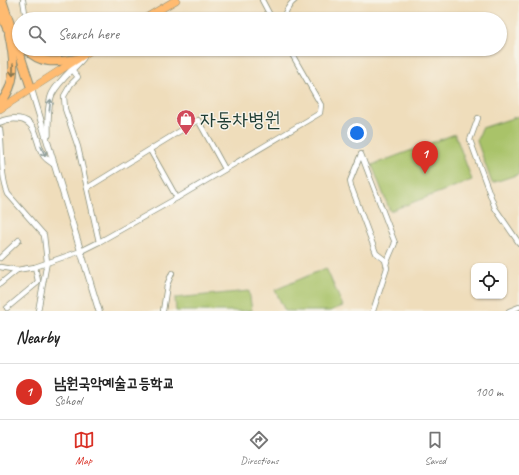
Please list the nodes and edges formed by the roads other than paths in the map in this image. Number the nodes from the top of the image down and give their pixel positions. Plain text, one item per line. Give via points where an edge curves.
1 (2, 0) edge
2 (23, 0) edge
3 (176, 0) edge
4 (262, 0) edge
5 (295, 0) edge
6 (0, 12) edge
7 (25, 12) edge
8 (156, 12) edge
9 (268, 12) edge
10 (286, 12) edge
11 (12, 34) junction
12 (12, 50) edge
13 (12, 56) edge
14 (20, 56) edge
15 (35, 56) edge
16 (81, 56) edge
17 (85, 56) edge
18 (293, 56) edge
19 (76, 59) junction
20 (74, 72) dead end
21 (31, 88) junction
22 (0, 103) edge
23 (0, 109) edge
24 (478, 118) dead end
25 (0, 122) edge
26 (0, 129) edge
27 (48, 144) junction
28 (150, 150) junction
29 (54, 164) junction
30 (225, 169) junction
31 (87, 188) junction
32 (178, 198) junction
33 (19, 240) dead end
34 (99, 242) junction
35 (519, 243) edge
36 (81, 251) junction
37 (0, 258) edge
38 (47, 262) junction
39 (386, 264) junction
40 (0, 267) edge
41 (35, 267) junction
42 (17, 270) junction
43 (172, 273) dead end
44 (0, 284) edge
45 (519, 307) edge
46 (7, 308) dead end
47 (38, 311) edge
48 (99, 311) edge
49 (163, 311) edge
50 (373, 311) edge
51 (509, 311) edge

1 - 11 highway
2 - 7 street
3 - 8 main road
4 - 9 street
5 - 10 street
6 - 11 highway
11 -> 12 highway
13 -> 22 highway via 13,78
14 - 21 highway
15 - 19 highway via 51,62
16 - 19 main road
27 -> 17 street via 51,96 60,82
18 - 30 street via 321,106 320,113
19 - 21 main road
20 - 31 street via 78,77 64,96 65,109 78,147
21 - 23 main road
21 - 27 street
24 - 35 street via 470,140 495,208
25 -> 29 street via 16,118 28,122 34,129 45,157
26 - 38 street via 0,176 3,186 44,235
27 - 29 street
28 - 30 street via 198,120
28 - 31 street
28 - 32 street
29 - 36 street
30 - 32 street
31 - 34 street
32 - 34 street
33 - 37 street
34 - 36 street
36 - 38 street
36 - 48 street
38 - 41 street
38 - 47 street
39 - 39 street via 395,243 361,154 350,181 351,186 376,253
39 - 50 street via 387,268
40 - 42 street
41 - 42 street
41 - 46 street via 38,281 36,284
42 - 44 street
43 - 49 street via 167,285
45 - 51 street

